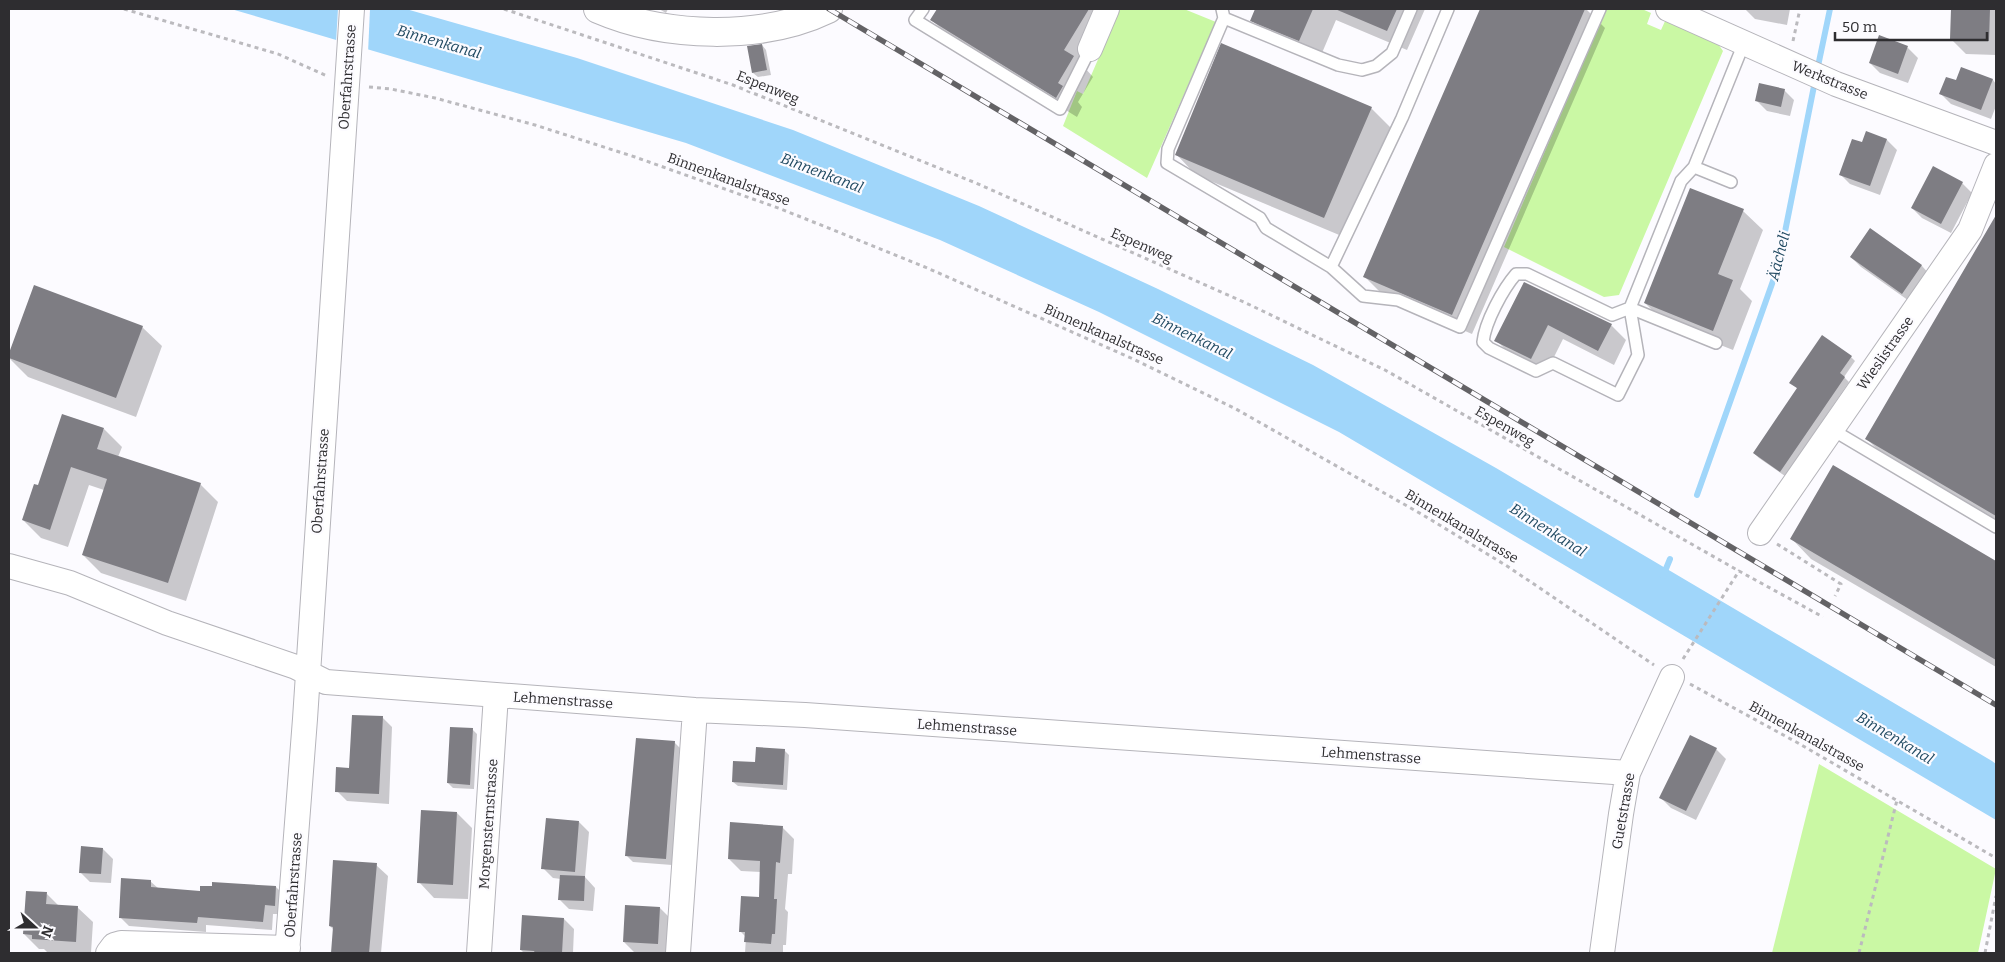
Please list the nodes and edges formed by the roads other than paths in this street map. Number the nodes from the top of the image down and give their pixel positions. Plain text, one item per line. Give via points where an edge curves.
1 (352, 9) edge
2 (598, 9) edge
3 (828, 9) edge
4 (923, 9) edge
5 (1107, 9) edge
6 (1411, 9) edge
7 (1448, 9) edge
8 (1600, 9) edge
9 (1668, 9) edge
10 (1223, 13) edge
11 (1744, 43) junction
12 (1090, 48) joint
13 (1996, 143) edge
14 (1996, 165) edge
15 (1694, 166) junction
16 (1732, 182) dead end
17 (1331, 267) junction
18 (1630, 308) junction
19 (1716, 344) dead end
20 (1831, 429) junction
21 (1996, 527) edge
22 (1760, 532) road end
23 (9, 566) edge
24 (1676, 670) road end
25 (308, 673) junction
26 (496, 695) junction
27 (695, 710) junction
28 (1628, 773) junction
29 (288, 951) edge
30 (108, 953) edge
31 (479, 953) edge
32 (678, 953) edge
33 (1602, 953) edge

1 - 25 street, Oberfahrstrasse
2 - 3 street via 664,28 706,33 772,26
4 - 12 lane via 915,20 1060,109
5 - 12 street
6 - 10 lane via 1392,53 1376,66 1362,70 1338,65
7 - 17 lane via 1402,118
8 - 17 lane via 1460,327 1398,300 1363,296
9 - 11 street, Werkstrasse
10 - 17 lane via 1168,149 1167,163 1260,218 1266,228
11 - 13 street, Werkstrasse via 1793,57 1836,84
11 - 15 lane
14 - 20 street, Wieslistrasse via 1970,230
15 - 16 lane
15 - 18 lane via 1681,181
18 - 18 lane via 1638,355 1618,395 1553,363 1536,371 1483,342 1484,332 1508,283 1516,274 1527,274 1612,315
18 - 19 lane
20 - 21 lane
20 - 22 street, Wieslistrasse
23 - 25 street, Lehmenstrasse via 70,583 167,623
24 - 28 street, Guetstrasse
25 - 26 street, Lehmenstrasse via 326,682
25 - 29 street, Oberfahrstrasse
26 - 27 street, Lehmenstrasse
26 - 31 street, Morgensternstrasse
27 - 28 street, Lehmenstrasse
27 - 32 street
28 - 33 street, Guetstrasse
29 - 30 street via 121,943 114,945

